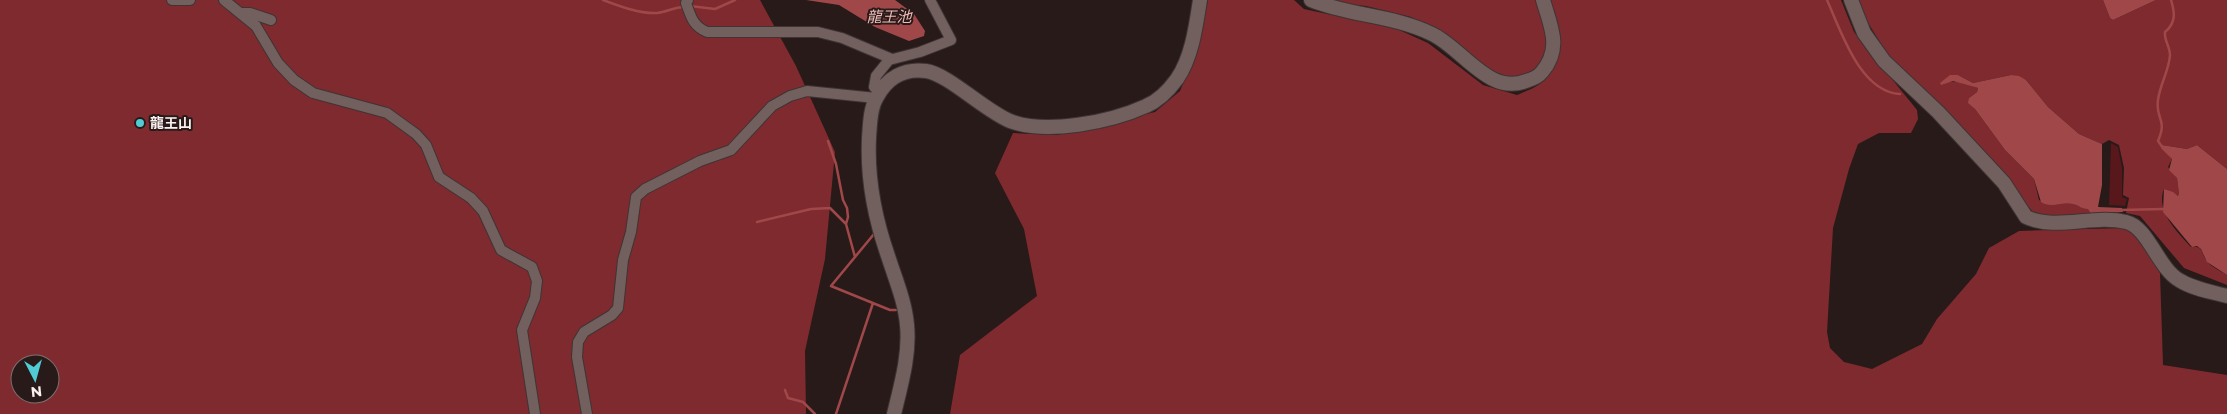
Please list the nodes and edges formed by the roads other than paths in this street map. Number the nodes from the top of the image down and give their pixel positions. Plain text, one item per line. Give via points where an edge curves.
1 (172, 0) edge
2 (190, 0) edge
3 (224, 0) edge
4 (688, 0) edge
5 (930, 0) edge
6 (1200, 0) edge
7 (1311, 0) edge
8 (1543, 0) edge
9 (1851, 0) edge
10 (241, 13) junction
11 (271, 20) dead end
12 (892, 60) junction
13 (878, 95) junction
14 (2227, 296) edge
15 (535, 414) edge
16 (587, 414) edge
17 (894, 414) edge

1 - 2 street
3 - 10 street
4 - 12 street via 686,3 697,28 707,32 818,32 842,38
5 - 12 street via 952,40
6 - 13 street via 1186,62 1177,79 1147,106 1126,113 1066,126 1030,127 1010,121 941,76 927,71 908,71 892,77
7 - 8 street via 1334,10 1405,23 1434,35 1493,79 1519,84 1538,77 1551,61 1554,43
9 - 14 street via 1864,33 1884,61 1938,112 2004,183 2026,217 2044,222 2126,222 2142,233 2167,270 2179,280
10 - 11 street
10 - 15 street via 256,26 278,63 294,80 313,93 388,113 416,134 426,145 439,178 484,210 501,250 532,267 537,281 535,298 522,330
12 - 13 street via 876,76 874,87
13 - 16 street via 807,91 790,96 772,106 731,150 692,165 636,197 623,260 618,308 584,332 578,342 576,357
13 - 17 street via 870,123 870,187 907,324 907,352

